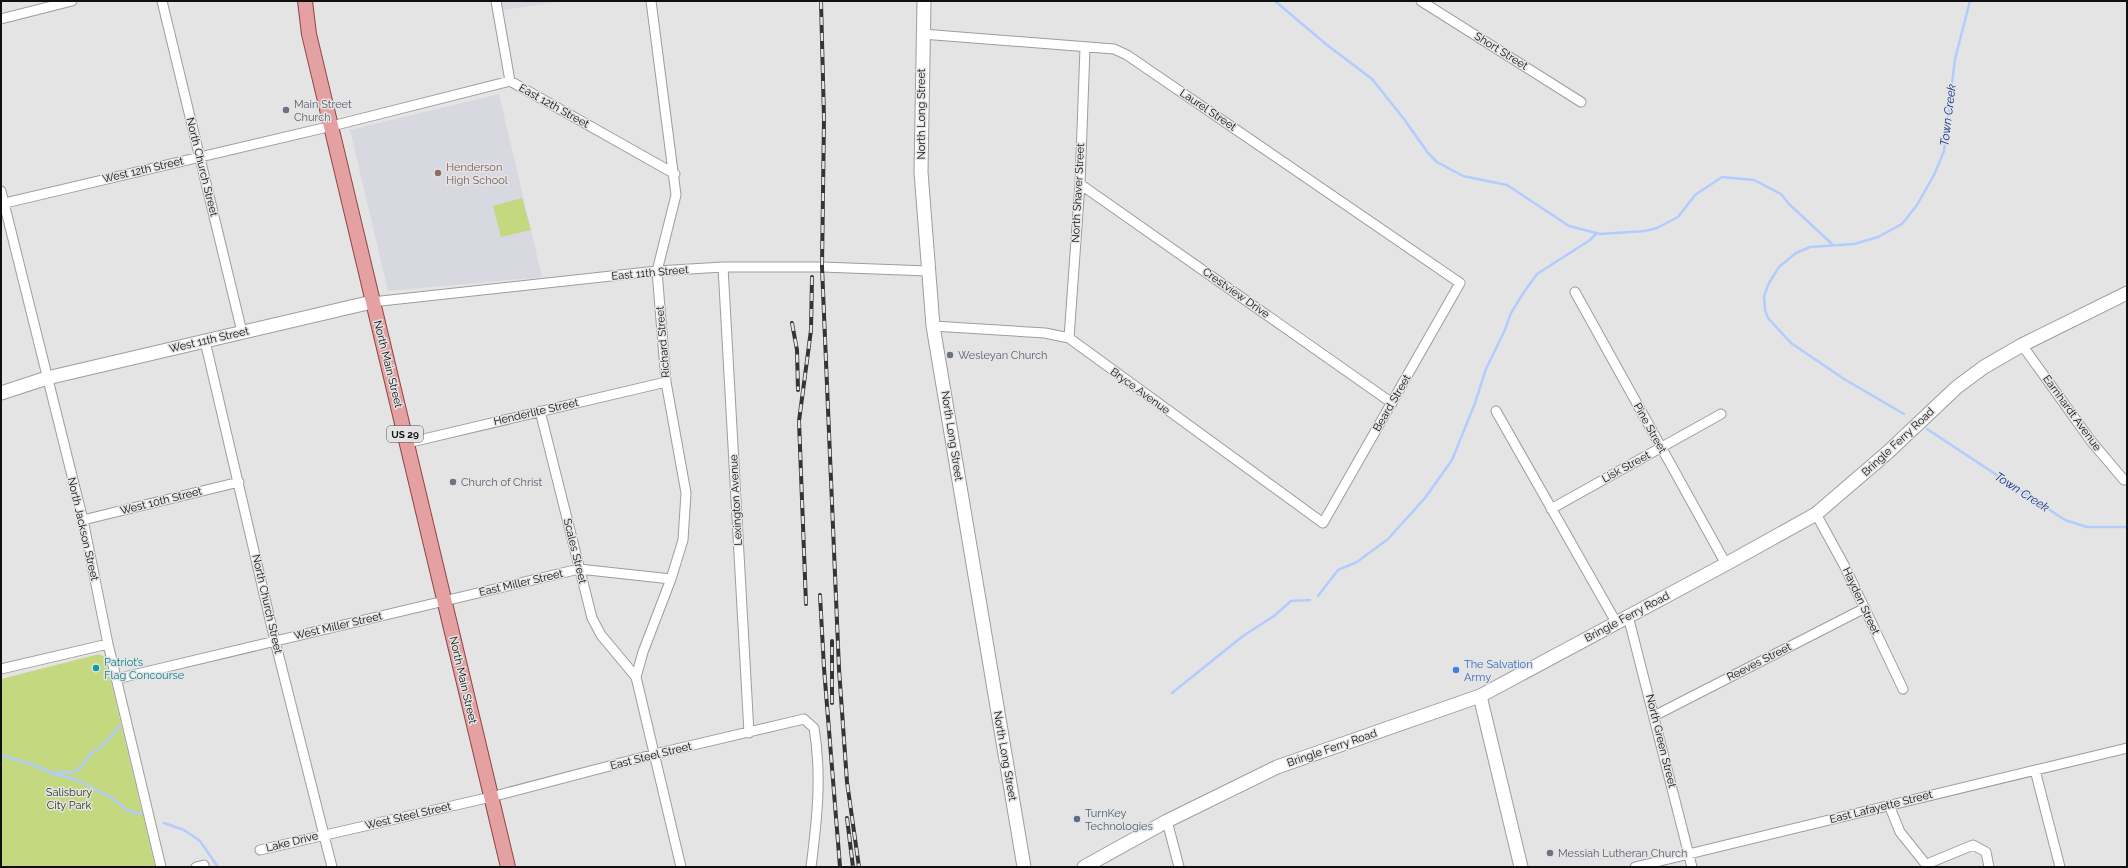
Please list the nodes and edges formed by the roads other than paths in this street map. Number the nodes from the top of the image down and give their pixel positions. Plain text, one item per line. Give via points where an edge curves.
1 (72, 1) edge
2 (162, 1) edge
3 (305, 1) edge
4 (496, 1) edge
5 (651, 1) edge
6 (924, 1) edge
7 (1421, 1) edge
8 (1, 19) edge
9 (922, 34) junction
10 (1086, 48) junction
11 (510, 81) junction
12 (1581, 102) dead end
13 (332, 126) junction
14 (199, 156) junction
15 (675, 174) junction
16 (1080, 184) junction
17 (1, 191) edge
18 (2, 203) edge
19 (723, 266) junction
20 (657, 271) junction
21 (928, 271) junction
22 (1460, 283) joint
23 (1575, 292) dead end
24 (2127, 293) edge
25 (372, 302) junction
26 (933, 326) junction
27 (242, 332) junction
28 (1069, 338) junction
29 (205, 341) junction
30 (2022, 345) junction
31 (47, 378) junction
32 (666, 382) junction
33 (1, 393) edge
34 (1392, 403) junction
35 (540, 411) junction
36 (1496, 411) dead end
37 (1721, 414) dead end
38 (407, 443) junction
39 (1661, 447) junction
40 (2124, 480) dead end
41 (239, 482) junction
42 (1551, 509) junction
43 (1816, 514) junction
44 (83, 520) junction
45 (1323, 523) joint
46 (1726, 564) junction
47 (579, 569) junction
48 (671, 579) junction
49 (444, 601) junction
50 (1865, 608) junction
51 (1628, 616) junction
52 (1616, 622) junction
53 (275, 641) junction
54 (108, 644) junction
55 (1, 669) edge
56 (636, 677) junction
57 (116, 679) junction
58 (1903, 689) dead end
59 (1480, 696) junction
60 (1654, 716) junction
61 (749, 733) junction
62 (2127, 748) edge
63 (655, 754) junction
64 (2035, 770) junction
65 (491, 797) junction
66 (1889, 805) junction
67 (1167, 821) junction
68 (324, 835) junction
69 (260, 850) dead end
70 (1690, 854) junction
71 (1928, 866) edge
72 (161, 867) edge
73 (332, 867) edge
74 (508, 867) edge
75 (681, 867) edge
76 (811, 867) edge
77 (1024, 867) edge
78 (1084, 867) edge
79 (1179, 867) edge
80 (1521, 867) edge
81 (1635, 867) edge
82 (1692, 867) edge
83 (1989, 867) edge
84 (2060, 867) edge

1 - 8 street
2 - 14 street, North Church Street
3 - 13 main road, North Main Street / US 29 via 309,34
4 - 11 street
5 - 15 street, Richard Street
6 - 9 street, North Long Street
7 - 12 street, Short Street
9 - 10 street, Laurel Street
9 - 21 street, North Long Street via 921,172
10 - 16 street, North Shaver Street
10 - 22 street, Laurel Street via 1114,49 1127,55
11 - 13 street, East 12th Street
11 - 15 street, East 12th Street
13 - 14 street, West 12th Street
13 - 25 main road, North Main Street / US 29
14 - 18 street, West 12th Street
14 - 27 street, North Church Street
15 - 20 street, Richard Street via 676,195
16 - 28 street, North Shaver Street
16 - 34 street, Crestview Drive
17 - 18 street, North Jackson Street
18 - 31 street, North Jackson Street
19 - 20 street, East 11th Street
19 - 21 street, East 11th Street
19 - 61 street, Lexington Avenue
20 - 25 street, East 11th Street
20 - 32 street, Richard Street
21 - 26 street, North Long Street
22 - 34 street, Beard Street
23 - 39 street, Pine Street
24 - 30 street, Bringle Ferry Road
25 - 27 street, West 11th Street
25 - 38 main road, North Main Street / US 29
26 - 28 street, Bryce Avenue via 1045,333
26 - 77 street, North Long Street
27 - 29 street, West 11th Street
28 - 45 street, Bryce Avenue
29 - 31 street, West 11th Street
29 - 41 street, North Church Street
30 - 40 street, Earnhardt Avenue via 2091,441
30 - 43 street, Bringle Ferry Road via 1984,367 1957,387 1887,453
31 - 33 street, West 11th Street
31 - 44 street, North Jackson Street
32 - 35 street, Henderlite Street
32 - 48 street, Richard Street via 686,493 683,540
34 - 45 street, Beard Street
35 - 38 street, Henderlite Street
35 - 47 street, Scales Street
36 - 42 street
37 - 39 street, Lisk Street
38 - 49 main road, North Main Street / US 29
39 - 42 street, Lisk Street
39 - 46 street, Pine Street
41 - 44 street, West 10th Street
41 - 53 street, North Church Street
42 - 52 street
43 - 46 street, Bringle Ferry Road
43 - 50 street, Hayden Street
44 - 54 street, North Jackson Street
46 - 51 street, Bringle Ferry Road
47 - 48 street, East Miller Street
47 - 49 street, East Miller Street
47 - 56 street, Scales Street via 592,618 601,636
48 - 56 street, Richard Street
49 - 53 street, West Miller Street
49 - 65 main road, North Main Street / US 29
50 - 58 street, Hayden Street
50 - 60 street, Reeves Street
51 - 52 street, Bringle Ferry Road
51 - 60 street, North Green Street
52 - 59 street, Bringle Ferry Road
53 - 57 street, West Miller Street
53 - 68 street, North Church Street
54 - 55 street
54 - 57 street, North Jackson Street
56 - 63 street
57 - 72 street, North Jackson Street
59 - 67 street, Bringle Ferry Road via 1278,767
59 - 80 street
60 - 70 street, North Green Street
61 - 63 street, East Steel Street
61 - 76 street, East Steel Street via 804,719 814,728 819,773 818,813
62 - 64 street, East Lafayette Street
63 - 65 street, East Steel Street
63 - 75 street
64 - 66 street, East Lafayette Street
64 - 84 street
65 - 68 street, West Steel Street
65 - 74 main road, North Main Street / US 29
66 - 70 street, East Lafayette Street
66 - 71 street via 1900,832
67 - 78 street, Bringle Ferry Road
67 - 79 street
68 - 69 street, Lake Drive
68 - 73 street, North Church Street
70 - 81 street, East Lafayette Street
70 - 82 street, North Green Street
71 - 83 street via 1973,844 1986,852

